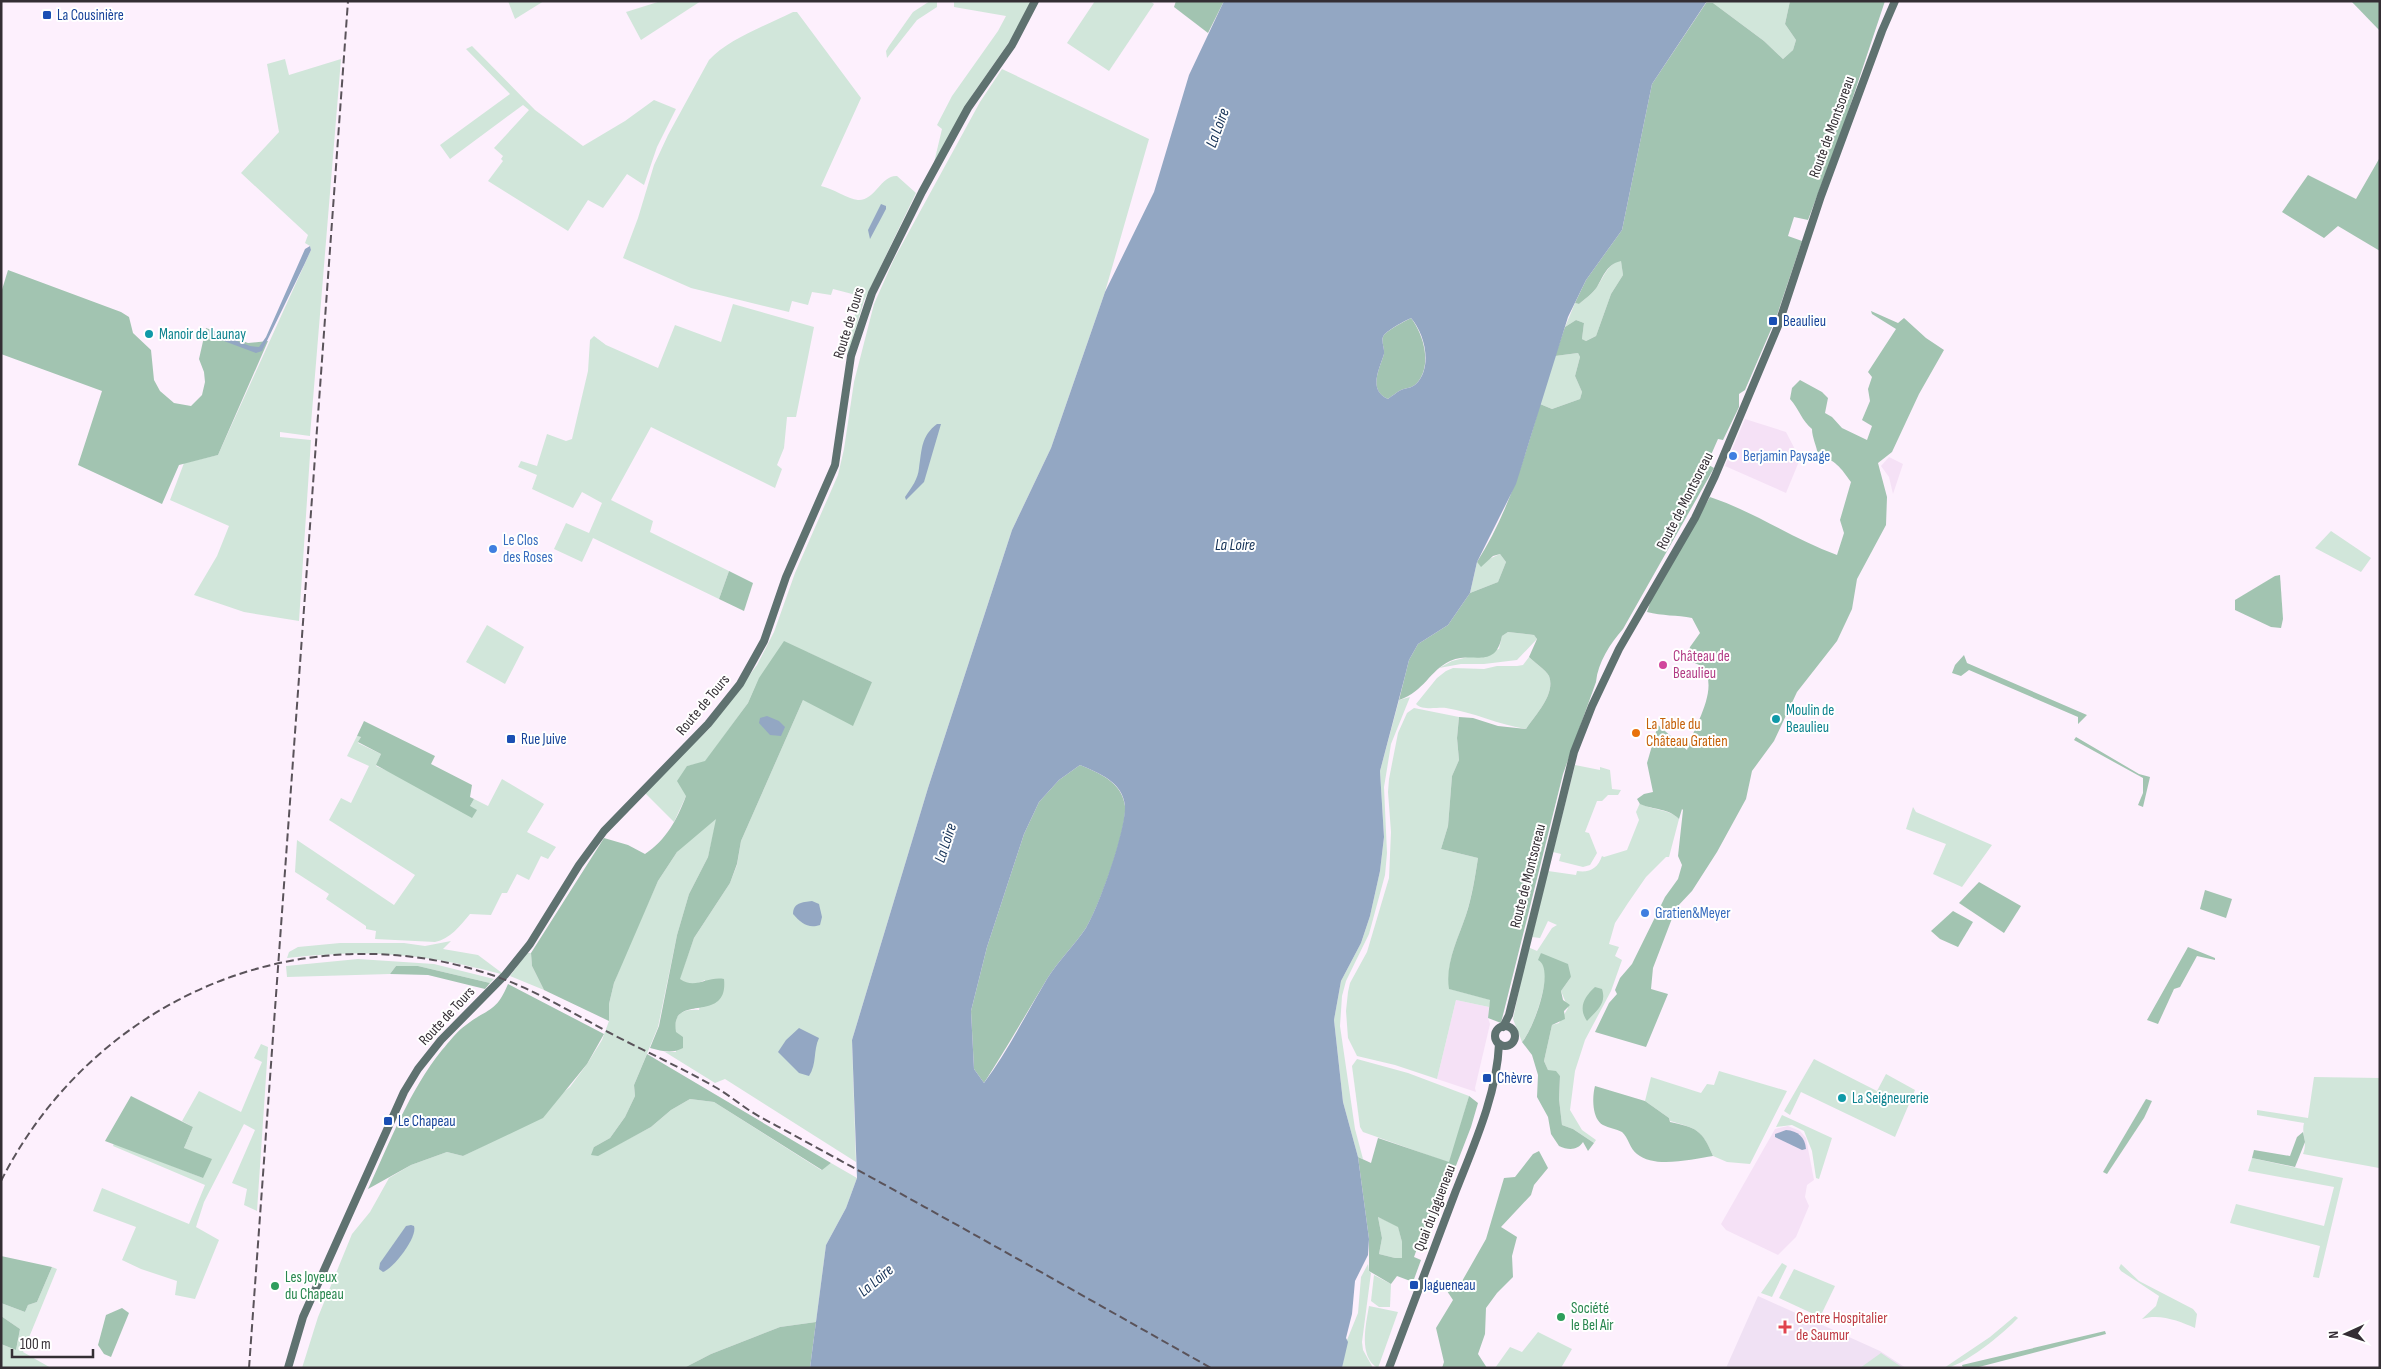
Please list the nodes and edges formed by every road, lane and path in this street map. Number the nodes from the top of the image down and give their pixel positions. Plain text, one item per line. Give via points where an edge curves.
1 (1034, 1) edge
2 (1895, 1) edge
3 (1507, 1028) junction
4 (1499, 1044) junction
5 (1508, 1046) junction
6 (1498, 1056) junction
7 (288, 1368) edge
8 (1389, 1368) edge

1 - 7 main road, Route de Tours via 1012,45 968,108 872,293 851,356 835,465 786,577 764,641 730,697 604,831 530,944 418,1069 404,1092 303,1317
2 - 3 main road, Route de Montsoreau via 1821,196 1778,326 1715,476 1699,511 1619,649 1574,752
3 - 4 main road via 1498,1030 1495,1036
3 - 5 main road via 1514,1036
4 - 5 main road
4 - 6 main road, Quai du Jagueneau
5 - 6 main road
6 - 8 main road, Quai du Jagueneau via 1488,1100 1467,1162

